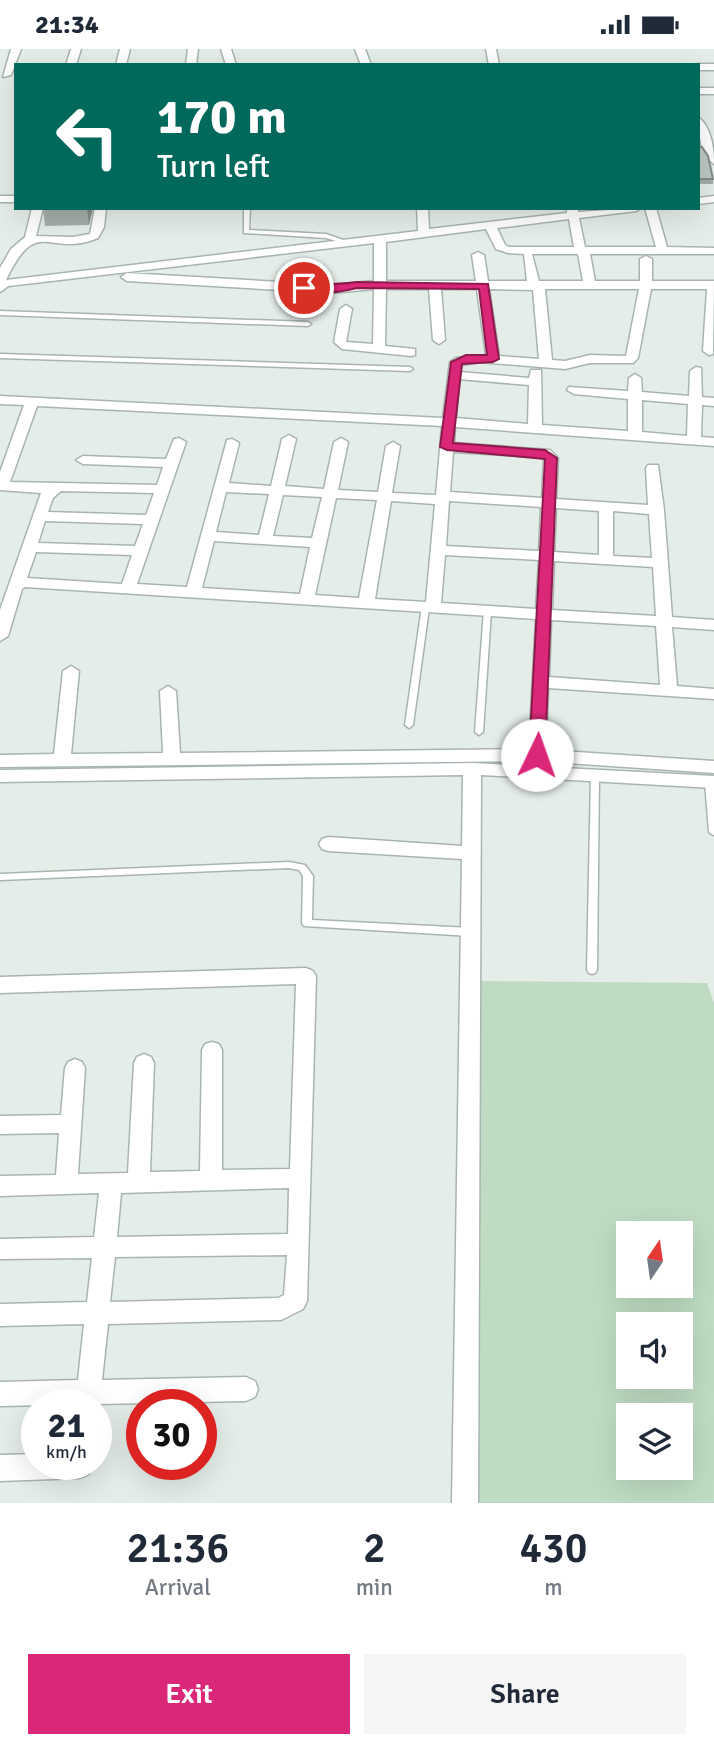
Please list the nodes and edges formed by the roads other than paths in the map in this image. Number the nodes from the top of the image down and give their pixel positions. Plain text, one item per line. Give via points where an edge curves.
1 (16, 49) edge
2 (707, 67) edge
3 (7, 74) edge
4 (714, 79) edge
5 (701, 116) edge
6 (706, 142) edge
7 (714, 161) edge
8 (0, 199) edge
9 (14, 199) dead end
10 (37, 210) edge
11 (101, 210) edge
12 (247, 210) edge
13 (422, 210) edge
14 (496, 210) edge
15 (604, 210) edge
16 (651, 210) edge
17 (572, 212) edge
18 (494, 225) junction
19 (424, 233) junction
20 (380, 238) junction
21 (30, 239) junction
22 (346, 242) junction
23 (582, 250) junction
24 (662, 250) junction
25 (714, 251) edge
26 (478, 255) dead end
27 (528, 255) dead end
28 (646, 259) dead end
29 (5, 260) edge
30 (82, 274) junction
31 (646, 284) junction
32 (1, 285) edge
33 (380, 285) junction
34 (590, 285) junction
35 (714, 285) edge
36 (435, 286) junction
37 (484, 286) junction
38 (536, 287) junction
39 (346, 309) dead end
40 (0, 313) edge
41 (308, 324) dead end
42 (439, 340) dead end
43 (379, 350) junction
44 (709, 351) dead end
45 (411, 352) dead end
46 (0, 356) edge
47 (493, 359) junction
48 (541, 363) junction
49 (410, 369) dead end
50 (695, 371) dead end
51 (453, 375) junction
52 (635, 377) dead end
53 (536, 382) junction
54 (574, 390) dead end
55 (635, 395) junction
56 (0, 400) edge
57 (696, 400) junction
58 (32, 402) junction
59 (714, 402) edge
60 (449, 422) junction
61 (535, 428) junction
62 (635, 436) junction
63 (289, 439) dead end
64 (694, 440) junction
65 (179, 442) dead end
66 (341, 442) dead end
67 (714, 442) edge
68 (232, 443) dead end
69 (393, 446) dead end
70 (447, 447) junction
71 (83, 460) dead end
72 (172, 463) junction
73 (653, 468) dead end
74 (1, 486) edge
75 (220, 487) junction
76 (52, 489) junction
77 (163, 489) junction
78 (277, 490) junction
79 (330, 493) junction
80 (385, 497) junction
81 (442, 498) junction
82 (550, 503) junction
83 (606, 507) junction
84 (657, 510) junction
85 (41, 516) junction
86 (152, 520) junction
87 (208, 536) junction
88 (265, 540) junction
89 (319, 543) junction
90 (31, 547) junction
91 (438, 550) junction
92 (141, 551) junction
93 (547, 556) junction
94 (606, 560) junction
95 (661, 563) junction
96 (18, 583) junction
97 (128, 589) junction
98 (193, 593) junction
99 (306, 601) junction
100 (366, 605) junction
101 (429, 609) junction
102 (487, 612) junction
103 (543, 615) junction
104 (665, 622) junction
105 (714, 625) edge
106 (0, 636) edge
107 (71, 671) dead end
108 (540, 682) junction
109 (168, 691) dead end
110 (669, 691) junction
111 (714, 694) edge
112 (409, 725) dead end
113 (479, 732) dead end
114 (537, 755) junction
115 (172, 757) junction
116 (62, 759) junction
117 (0, 761) edge
118 (472, 769) junction
119 (596, 775) junction
120 (0, 776) edge
121 (712, 777) edge
122 (714, 832) edge
123 (328, 844) dead end
124 (471, 853) junction
125 (0, 877) edge
126 (471, 932) junction
127 (592, 970) dead end
128 (0, 985) edge
129 (212, 1050) dead end
130 (144, 1063) dead end
131 (75, 1068) dead end
132 (71, 1124) junction
133 (0, 1125) edge
134 (302, 1178) junction
135 (211, 1180) junction
136 (139, 1182) junction
137 (111, 1183) junction
138 (66, 1185) junction
139 (0, 1186) edge
140 (299, 1244) junction
141 (104, 1247) junction
142 (0, 1249) edge
143 (97, 1313) junction
144 (0, 1315) edge
145 (89, 1389) edge
146 (246, 1389) dead end
147 (112, 1392) edge
148 (0, 1394) edge
149 (21, 1394) edge
150 (21, 1467) edge
151 (0, 1468) edge
152 (465, 1503) edge

1 - 3 street
2 - 4 street
5 - 6 street
6 - 7 street
8 - 9 street
10 - 21 street
11 - 21 street via 93,236
12 - 22 lane via 246,232 326,236
13 - 19 street
14 - 18 street
15 - 17 street
16 - 24 street
17 - 18 street
17 - 23 street
18 - 19 street
18 - 23 street via 503,249
19 - 20 street
20 - 22 street
20 - 33 street
21 - 29 street
22 - 30 street
23 - 24 street
23 - 34 street
24 - 25 street
26 - 37 street
27 - 38 street
28 - 31 street
29 - 32 street
30 - 32 street
30 - 33 street via 332,289
31 - 34 street
31 - 35 street
31 - 48 street via 632,358 590,359 573,365
33 - 36 street
33 - 43 street
34 - 38 street
35 - 44 street
36 - 37 street
36 - 42 street
37 - 38 street
37 - 47 street
38 - 48 street
39 - 43 street via 340,342
40 - 41 lane
43 - 45 street
46 - 49 lane
47 - 48 street
47 - 51 street via 460,360
48 - 53 street
50 - 57 street
51 - 53 street
51 - 60 street
52 - 55 street
53 - 61 street
54 - 55 street
55 - 57 street
55 - 62 street
56 - 58 street
57 - 59 street
57 - 64 street
58 - 60 street
58 - 74 street
60 - 61 street
60 - 70 street
61 - 62 street
62 - 64 street
63 - 78 street
64 - 67 street
65 - 72 street
66 - 79 street
68 - 75 street
69 - 80 street
70 - 81 street
70 - 82 street via 548,455
71 - 72 street
72 - 77 street
73 - 84 street
74 - 76 street
75 - 78 street
75 - 87 street
76 - 77 street
76 - 85 street
77 - 86 street
78 - 79 street
78 - 88 street
79 - 80 street
79 - 89 street
80 - 81 street
80 - 100 street
81 - 82 street
81 - 91 street
82 - 83 street
82 - 93 street
83 - 84 street
83 - 94 street
84 - 95 street
85 - 86 street
85 - 90 street
86 - 92 street
87 - 88 street
87 - 98 street
88 - 89 street
89 - 99 street
90 - 92 street
90 - 96 street
91 - 93 street
91 - 101 street
92 - 97 street
93 - 94 street
93 - 103 street
94 - 95 street
95 - 104 street
96 - 97 street
96 - 106 street
97 - 98 street
98 - 99 street
99 - 100 street
100 - 101 street
101 - 102 street
101 - 112 lane
102 - 103 street
102 - 113 lane
103 - 104 street
103 - 108 street
104 - 105 street
104 - 110 street
107 - 116 street
108 - 110 street
108 - 114 street
109 - 115 street
110 - 111 street
114 - 115 street
114 - 121 street
115 - 116 street
116 - 117 street
118 - 119 street
118 - 120 street
118 - 124 street
119 - 121 street
119 - 127 lane
121 - 122 lane
123 - 124 street
124 - 126 street
125 - 126 lane via 289,865 302,867 308,876 307,923
126 - 152 street
128 - 134 street via 306,976
129 - 135 street
130 - 136 street
131 - 132 street
132 - 133 street
132 - 138 street
134 - 135 street
134 - 140 street
135 - 136 street
136 - 137 street
137 - 138 street
137 - 141 street
138 - 139 street
140 - 141 street
140 - 143 street via 297,1294 295,1301 281,1308
141 - 142 street
141 - 143 street
143 - 144 street
143 - 145 street
146 - 147 street
148 - 149 street
150 - 151 street

